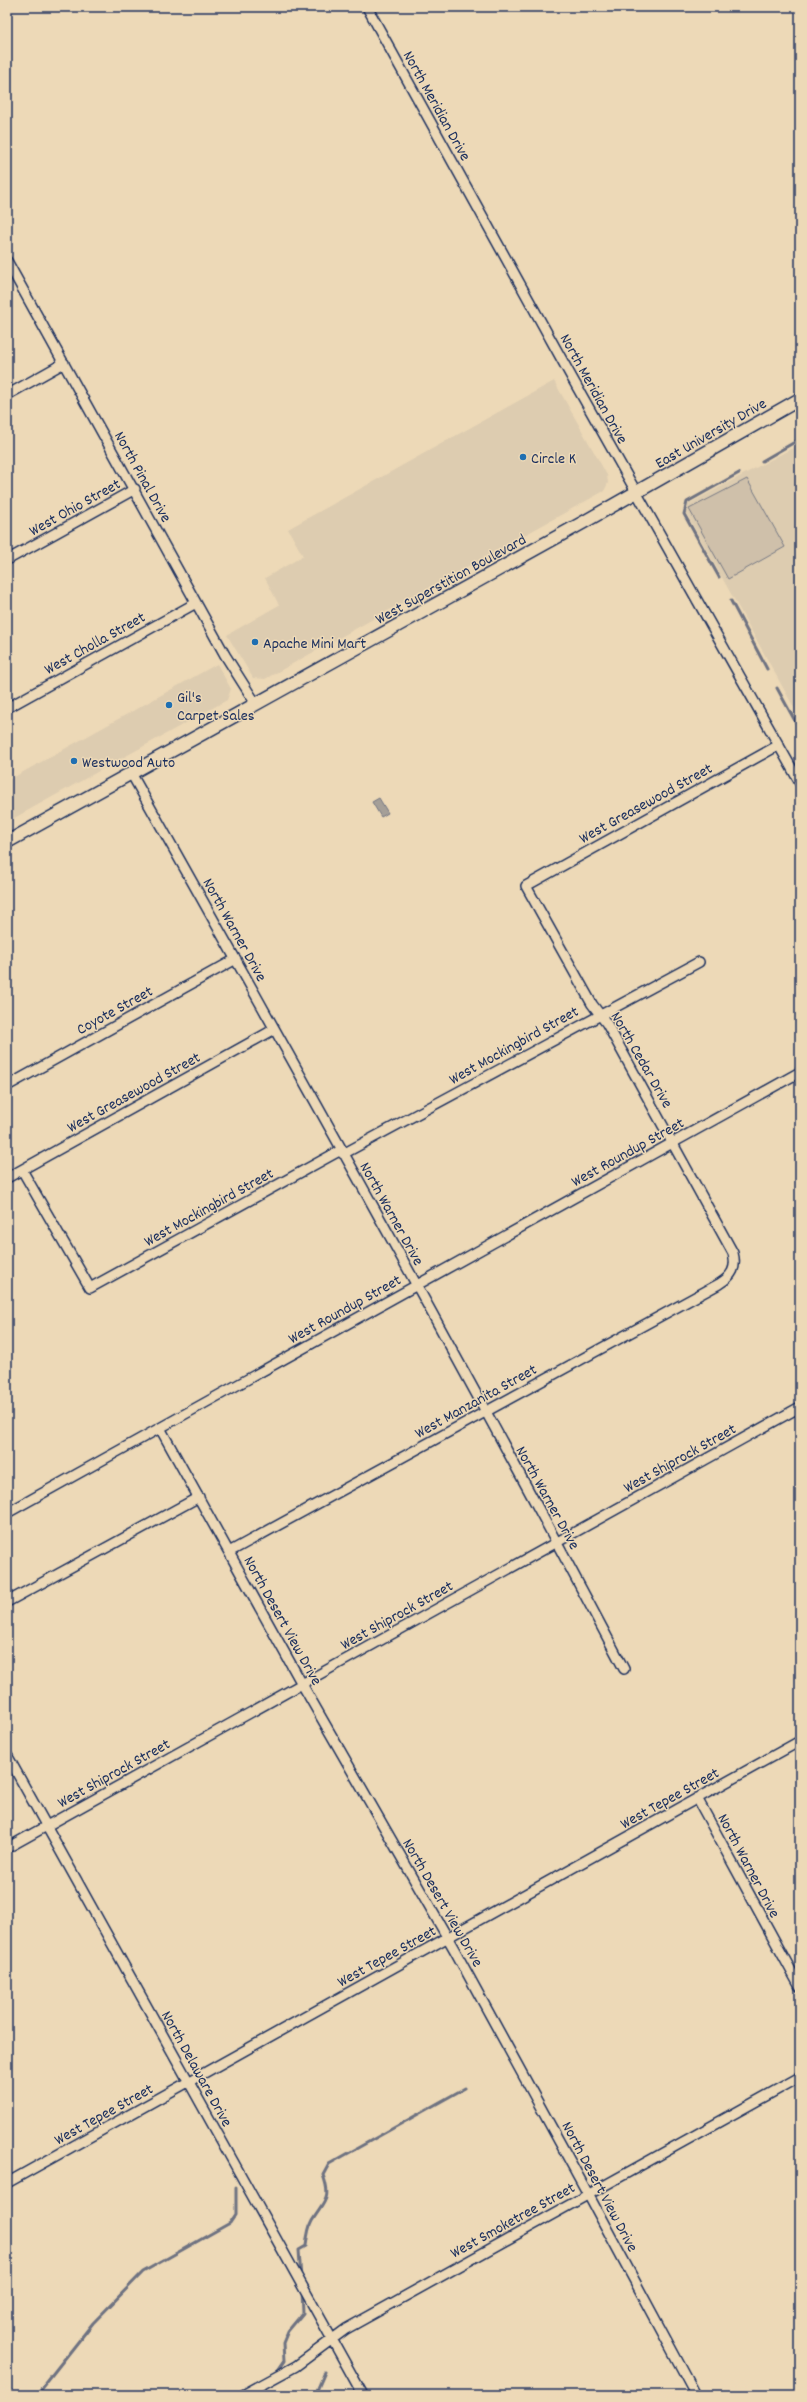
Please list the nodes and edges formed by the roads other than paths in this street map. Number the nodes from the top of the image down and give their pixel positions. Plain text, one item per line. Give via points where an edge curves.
1 (366, 7) edge
2 (7, 261) edge
3 (64, 363) junction
4 (7, 395) edge
5 (800, 399) edge
6 (134, 490) junction
7 (636, 492) junction
8 (7, 560) edge
9 (196, 603) junction
10 (256, 704) junction
11 (7, 708) edge
12 (779, 745) junction
13 (131, 773) junction
14 (800, 783) edge
15 (7, 842) edge
16 (526, 886) joint
17 (236, 959) junction
18 (699, 962) dead end
19 (600, 1014) junction
20 (273, 1030) junction
21 (800, 1072) edge
22 (7, 1086) edge
23 (673, 1142) junction
24 (342, 1152) junction
25 (22, 1170) junction
26 (7, 1178) edge
27 (733, 1271) joint
28 (416, 1285) junction
29 (800, 1407) edge
30 (486, 1411) junction
31 (160, 1428) junction
32 (199, 1497) junction
33 (7, 1513) edge
34 (557, 1542) junction
35 (229, 1552) junction
36 (7, 1602) edge
37 (624, 1669) dead end
38 (302, 1684) junction
39 (800, 1741) edge
40 (7, 1755) edge
41 (697, 1798) junction
42 (46, 1826) junction
43 (7, 1848) edge
44 (447, 1938) junction
45 (800, 1987) edge
46 (800, 2077) edge
47 (189, 2082) junction
48 (7, 2183) edge
49 (588, 2194) junction
50 (332, 2340) junction
51 (243, 2395) edge
52 (363, 2395) edge
53 (696, 2395) edge

1 - 7 street, North Meridian Drive
2 - 3 street, North Pinal Drive
3 - 4 street
3 - 6 street, North Pinal Drive
5 - 7 main road, East University Drive
6 - 8 street, West Ohio Street
6 - 9 street, North Pinal Drive
7 - 10 main road, West Superstition Boulevard
7 - 12 street, North Meridian Drive
9 - 10 street, North Pinal Drive
9 - 11 street, West Cholla Street
10 - 13 main road, West Superstition Boulevard
12 - 14 street, North Meridian Drive
12 - 16 street, West Greasewood Street
13 - 15 main road, West Superstition Boulevard
13 - 17 street, North Warner Drive
16 - 19 street, North Cedar Drive
17 - 20 street, North Warner Drive
17 - 22 street, Coyote Street
18 - 19 street, West Mockingbird Street
19 - 23 street, North Cedar Drive
19 - 24 street, West Mockingbird Street
20 - 24 street, North Warner Drive
20 - 25 street, West Greasewood Street
21 - 23 street, West Roundup Street
23 - 27 street, North Cedar Drive via 734,1253
23 - 28 street, West Roundup Street
24 - 25 street, West Mockingbird Street via 90,1288
24 - 28 street, North Warner Drive
25 - 26 street, West Greasewood Street
27 - 30 street, West Manzanita Street via 719,1284
28 - 30 street, North Warner Drive
28 - 31 street, West Roundup Street
29 - 34 street, West Shiprock Street
30 - 34 street, North Warner Drive
30 - 35 street, West Manzanita Street
31 - 32 street, North Desert View Drive
31 - 33 street, West Roundup Street
32 - 35 street, North Desert View Drive
32 - 36 street
34 - 37 street, North Warner Drive
34 - 38 street, West Shiprock Street
35 - 38 street, North Desert View Drive
38 - 42 street, West Shiprock Street
38 - 44 street, North Desert View Drive
39 - 41 street, West Tepee Street
40 - 42 street, North Delaware Drive
41 - 44 street, West Tepee Street
41 - 45 street, North Warner Drive
42 - 43 street, West Shiprock Street
42 - 47 street, North Delaware Drive
44 - 47 street, West Tepee Street
44 - 49 street, North Desert View Drive
46 - 49 street, West Smoketree Street
47 - 48 street, West Tepee Street
47 - 50 street, North Delaware Drive
49 - 50 street, West Smoketree Street via 346,2329
49 - 53 street, North Desert View Drive
50 - 51 street, West Smoketree Street via 296,2366
50 - 52 street, North Delaware Drive

